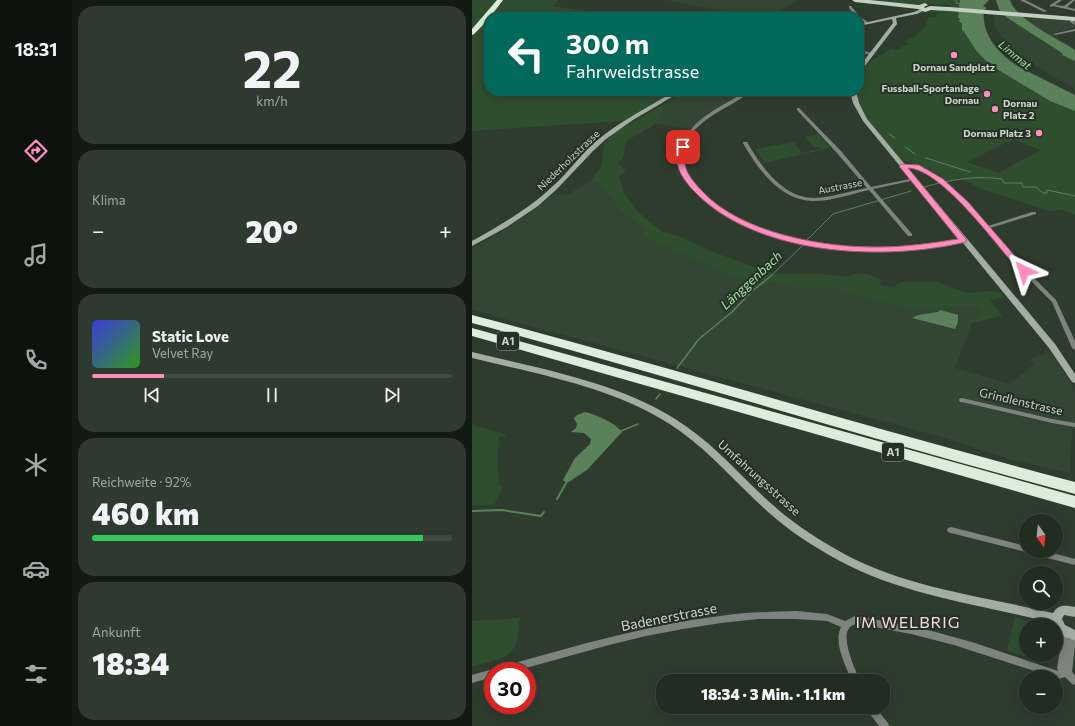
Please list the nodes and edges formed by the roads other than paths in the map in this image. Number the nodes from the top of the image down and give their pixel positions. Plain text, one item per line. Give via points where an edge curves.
1 (500, 0) edge
2 (506, 0) edge
3 (855, 0) edge
4 (865, 0) edge
5 (1022, 0) edge
6 (1060, 0) edge
7 (1074, 0) edge
8 (1029, 1) edge
9 (878, 3) junction
10 (1053, 5) junction
11 (850, 7) dead end
12 (921, 8) junction
13 (1064, 8) junction
14 (1075, 10) edge
15 (491, 12) edge
16 (498, 12) edge
17 (854, 12) edge
18 (1046, 14) junction
19 (894, 17) junction
20 (1073, 18) edge
21 (484, 20) edge
22 (864, 21) edge
23 (867, 23) junction
24 (864, 24) edge
25 (1075, 24) edge
26 (484, 27) edge
27 (1075, 30) edge
28 (472, 33) edge
29 (1055, 34) dead end
30 (472, 40) edge
31 (864, 53) edge
32 (871, 54) junction
33 (864, 61) edge
34 (670, 96) edge
35 (741, 96) edge
36 (854, 96) edge
37 (798, 108) dead end
38 (744, 143) dead end
39 (902, 166) junction
40 (913, 179) junction
41 (870, 189) junction
42 (1034, 213) dead end
43 (986, 228) junction
44 (910, 235) dead end
45 (963, 240) junction
46 (472, 244) edge
47 (472, 319) edge
48 (472, 332) edge
49 (1075, 348) edge
50 (472, 355) edge
51 (1075, 380) edge
52 (962, 400) dead end
53 (1075, 425) edge
54 (1075, 488) edge
55 (1075, 502) edge
56 (951, 530) dead end
57 (1019, 547) edge
58 (1059, 558) edge
59 (1075, 562) edge
60 (1075, 609) edge
61 (1052, 618) edge
62 (1056, 618) edge
63 (845, 625) junction
64 (1063, 631) joint
65 (1075, 636) edge
66 (1063, 656) edge
67 (535, 662) edge
68 (1062, 662) edge
69 (1065, 673) junction
70 (854, 674) edge
71 (484, 676) edge
72 (472, 679) edge
73 (1075, 681) edge
74 (876, 714) edge
75 (885, 726) edge

1 - 15 highway
2 - 16 highway
3 - 9 main road
4 - 9 main road
5 - 8 street
6 - 10 street
7 - 13 street
8 - 18 street
9 - 12 main road
10 - 13 street
10 - 18 street
11 - 17 street
12 - 18 main road via 1000,14
12 - 19 main road via 915,13
13 - 14 street
18 - 20 main road
19 - 23 main road
19 - 32 main road via 895,23
20 - 25 street
21 - 28 highway
22 - 23 street
23 - 24 main road
26 - 30 highway
27 - 29 street
31 - 32 street
32 - 33 main road
34 - 46 main road, Niederholzstrasse via 602,138 563,180 534,206
35 - 45 street via 692,130 686,138 680,156 688,181 717,209 752,227 800,241 834,247 878,250
36 - 39 main road via 861,115
37 - 41 street
38 - 41 street, Austrasse via 758,165 783,188 801,198 821,199
39 - 40 main road
39 - 43 street via 916,166 942,181
40 - 41 street, Austrasse
40 - 45 main road
41 - 44 street
42 - 43 street
43 - 49 street via 1054,301
45 - 51 main road via 1052,346
47 - 54 highway, A1
48 - 55 highway, A1
50 - 61 main road, Umfahrungsstrasse via 598,388 658,413 699,442 762,502 794,528 862,567 932,589
52 - 53 street, Grindlenstrasse
56 - 57 street
58 - 59 street
60 - 62 main road via 1062,611
63 - 67 street, Badenerstrasse via 834,618 807,616 759,616 711,621 657,631
63 - 69 street via 859,620 898,627 958,642 1059,675
63 - 70 street via 842,630 843,643
64 - 65 main road
64 - 66 street
65 - 69 street via 1071,644 1068,671
68 - 69 street via 1061,668
69 - 73 street
71 - 72 street
74 - 75 street

